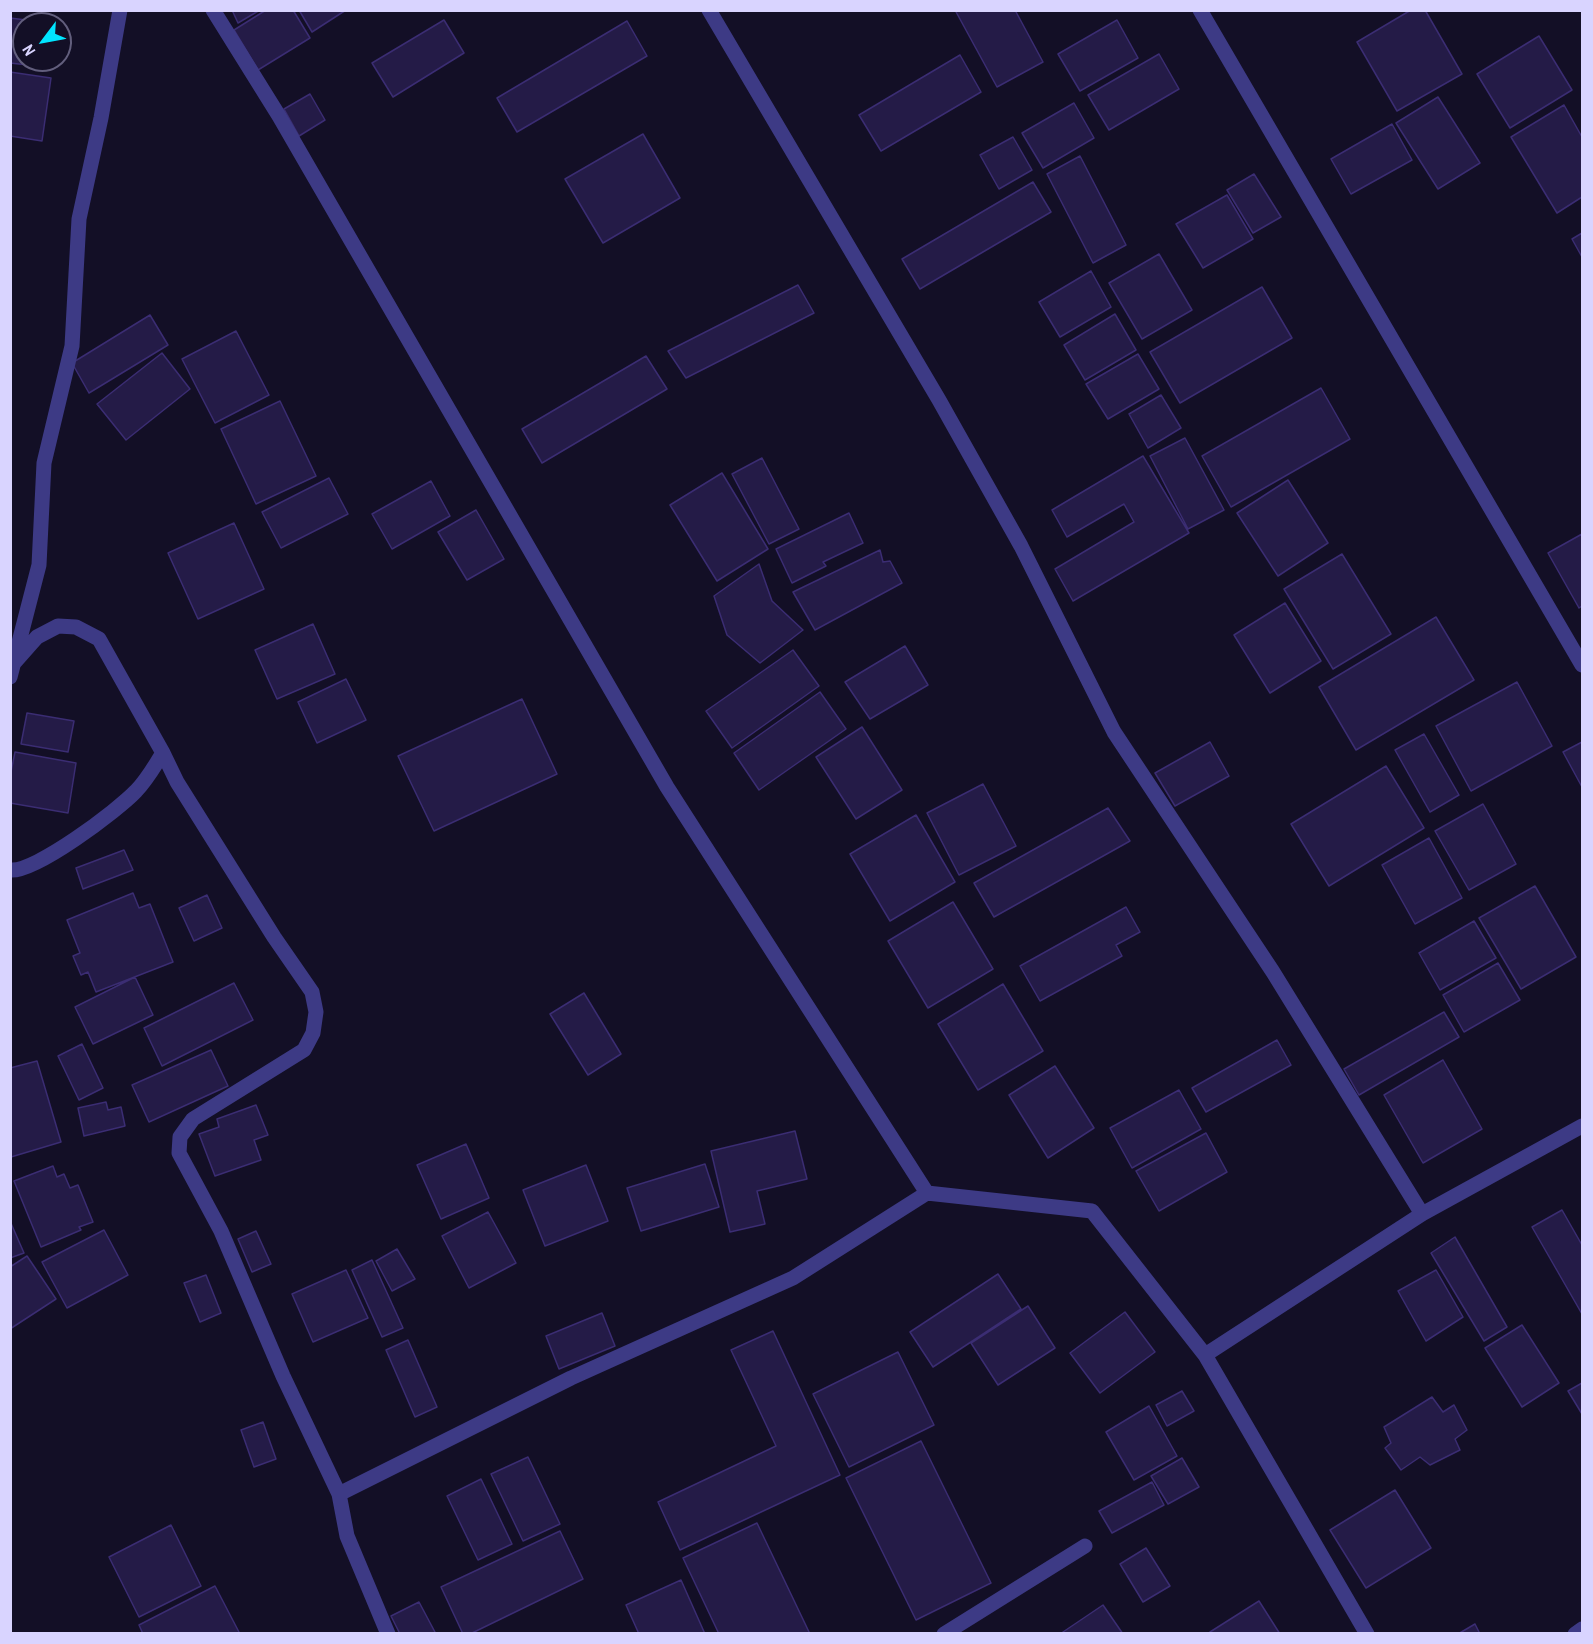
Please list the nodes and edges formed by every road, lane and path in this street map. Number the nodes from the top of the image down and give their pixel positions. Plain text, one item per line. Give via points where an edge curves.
1 (120, 10) edge
2 (213, 10) edge
3 (709, 10) edge
4 (1200, 10) edge
5 (1582, 665) edge
6 (12, 670) edge
7 (163, 753) junction
8 (10, 870) edge
9 (1582, 1126) edge
10 (927, 1193) junction
11 (1422, 1214) junction
12 (1205, 1355) junction
13 (339, 1494) junction
14 (1084, 1546) dead end
15 (1582, 1629) edge
16 (388, 1634) edge
17 (944, 1634) edge
18 (1367, 1634) edge
19 (1575, 1634) edge

1 - 6 street via 79,219 72,346 45,463 39,565
2 - 10 street via 279,116 667,786
3 - 11 street via 939,399 1021,546 1114,732 1273,972
4 - 5 street
6 - 7 street via 36,637 58,626 76,627 99,639
7 - 8 street via 137,790 111,814 36,862
7 - 13 street via 274,937 312,992 316,1012 313,1033 304,1050 193,1119 180,1137 179,1153 221,1231
9 - 11 street
10 - 12 street via 1092,1211
10 - 13 street via 793,1278 571,1378
11 - 12 street
12 - 18 street
13 - 16 street via 347,1536
14 - 17 street
15 - 19 street

